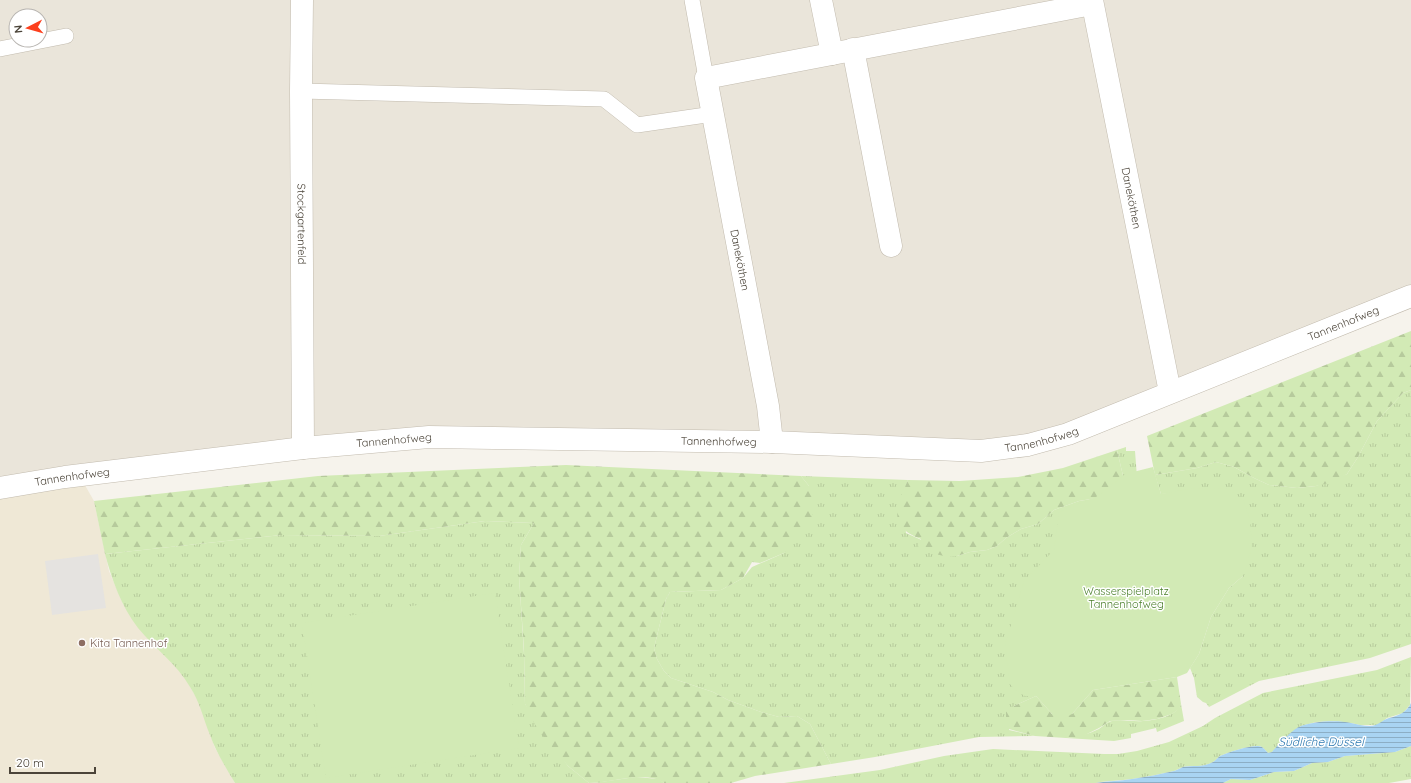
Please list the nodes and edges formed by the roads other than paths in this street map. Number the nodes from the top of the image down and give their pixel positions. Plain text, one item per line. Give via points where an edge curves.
1 (302, 0) edge
2 (692, 0) edge
3 (821, 0) edge
4 (1092, 2) edge
5 (66, 36) dead end
6 (0, 49) edge
7 (853, 49) junction
8 (832, 54) junction
9 (706, 78) junction
10 (300, 90) junction
11 (713, 114) junction
12 (891, 246) dead end
13 (1411, 296) edge
14 (1170, 392) junction
15 (772, 442) junction
16 (303, 448) junction
17 (0, 488) edge

1 - 10 street, Stockgartenfeld
2 - 9 lane, Daneköthen
3 - 8 street
4 - 7 street, Daneköthen
4 - 14 street, Daneköthen
5 - 6 lane
7 - 8 street, Daneköthen
7 - 12 street
8 - 9 street, Daneköthen
9 - 11 street, Daneköthen
10 - 11 lane via 604,99 637,125
10 - 16 street, Stockgartenfeld
11 - 15 street, Daneköthen via 768,406
13 - 14 street, Tannenhofweg
14 - 15 street, Tannenhofweg via 1068,434 1028,445 981,451
15 - 16 street, Tannenhofweg via 429,438
16 - 17 street, Tannenhofweg via 65,477

